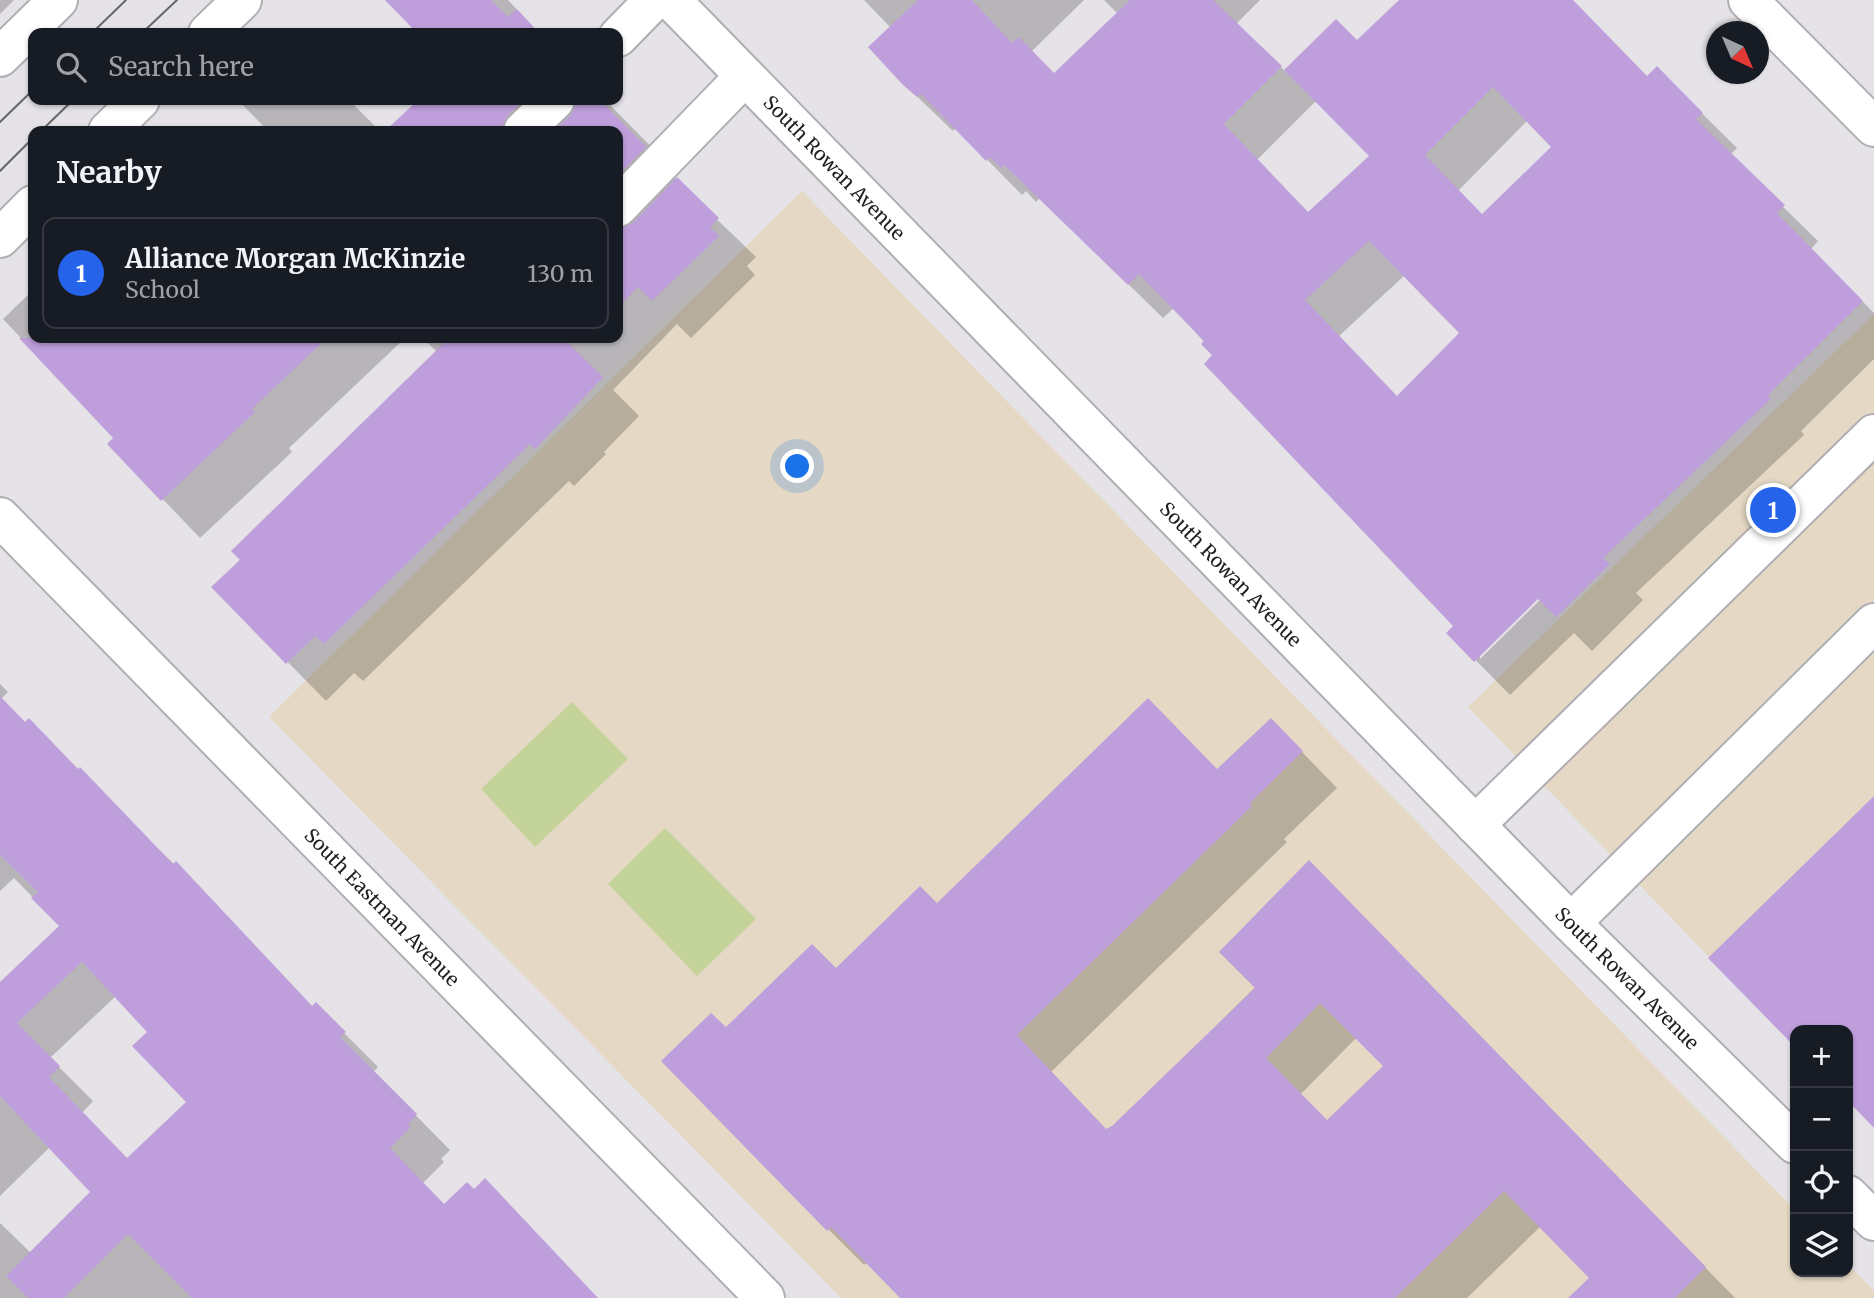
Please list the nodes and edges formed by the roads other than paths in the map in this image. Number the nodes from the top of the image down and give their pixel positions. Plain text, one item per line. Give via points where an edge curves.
1 (58, 0) edge
2 (242, 0) edge
3 (654, 0) edge
4 (671, 0) edge
5 (1748, 0) edge
6 (30, 28) edge
7 (213, 28) edge
8 (28, 29) edge
9 (623, 32) edge
10 (0, 57) edge
11 (745, 76) junction
12 (135, 105) edge
13 (550, 105) edge
14 (113, 126) edge
15 (528, 126) edge
16 (1874, 127) edge
17 (623, 202) edge
18 (28, 210) edge
19 (0, 238) edge
20 (1874, 434) edge
21 (0, 517) edge
22 (1874, 623) edge
23 (1475, 825) junction
24 (1571, 923) junction
25 (1790, 1139) edge
26 (1853, 1200) edge
27 (1874, 1221) edge
28 (765, 1298) edge

1 - 6 street
2 - 7 street
3 - 9 street
4 - 11 street, South Rowan Avenue
5 - 16 street
8 - 10 street
11 - 17 street
11 - 23 street, South Rowan Avenue
12 - 14 street
13 - 15 street
18 - 19 street
20 - 23 street
21 - 28 street, South Eastman Avenue
22 - 24 street
23 - 24 street, South Rowan Avenue
24 - 25 street, South Rowan Avenue
26 - 27 street

